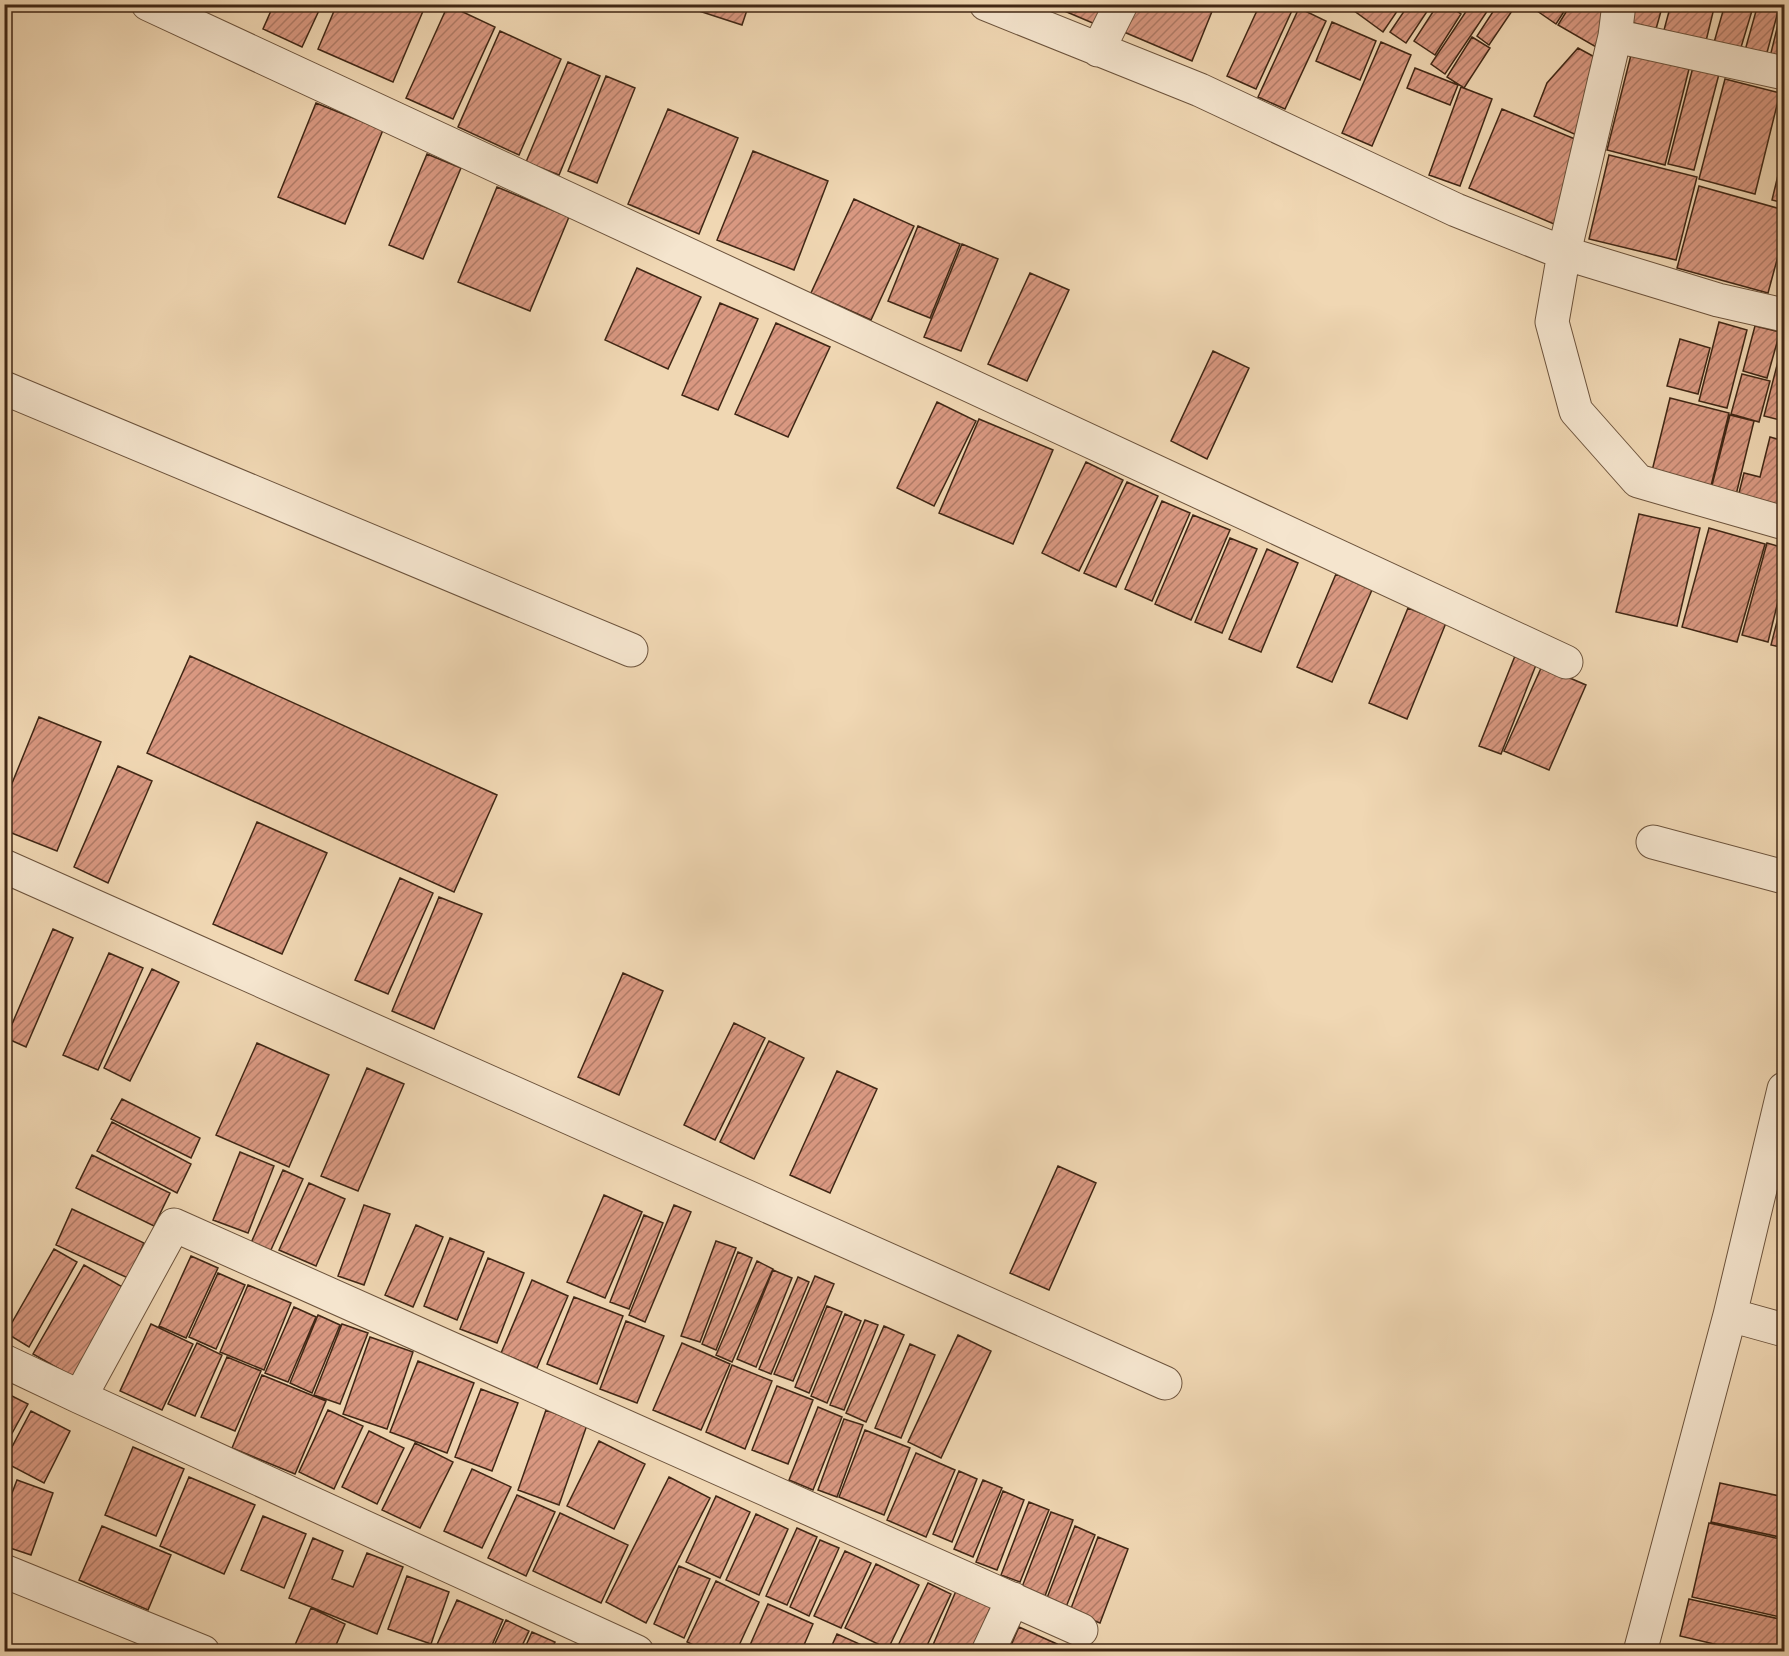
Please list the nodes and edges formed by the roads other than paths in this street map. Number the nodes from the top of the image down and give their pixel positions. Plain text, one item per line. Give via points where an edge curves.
1 (148, 4) edge
2 (986, 4) edge
3 (1121, 4) edge
4 (1617, 20) edge
5 (1098, 50) junction
6 (1785, 73) edge
7 (1564, 253) junction
8 (1785, 315) edge
9 (4, 388) edge
10 (1785, 523) edge
11 (631, 650) dead end
12 (1566, 662) dead end
13 (1653, 842) dead end
14 (4, 866) edge
15 (1785, 877) edge
16 (1783, 1101) edge
17 (1730, 1315) junction
18 (1785, 1330) edge
19 (4, 1361) edge
20 (1165, 1383) dead end
21 (80, 1397) junction
22 (4, 1571) edge
23 (1013, 1599) junction
24 (1081, 1630) dead end
25 (203, 1652) edge
26 (637, 1652) edge
27 (988, 1652) edge
28 (1640, 1652) edge

1 - 12 street
2 - 5 street
3 - 5 street
4 - 6 street
4 - 7 street
5 - 7 street via 1200,90 1456,210
7 - 8 street via 1718,300
7 - 10 street via 1552,322 1576,411 1638,481
9 - 11 street
13 - 15 street
14 - 20 street
16 - 17 street
17 - 18 street
17 - 28 street
19 - 21 street
21 - 23 street via 174,1225
21 - 26 street
22 - 25 street
23 - 24 street
23 - 27 street

